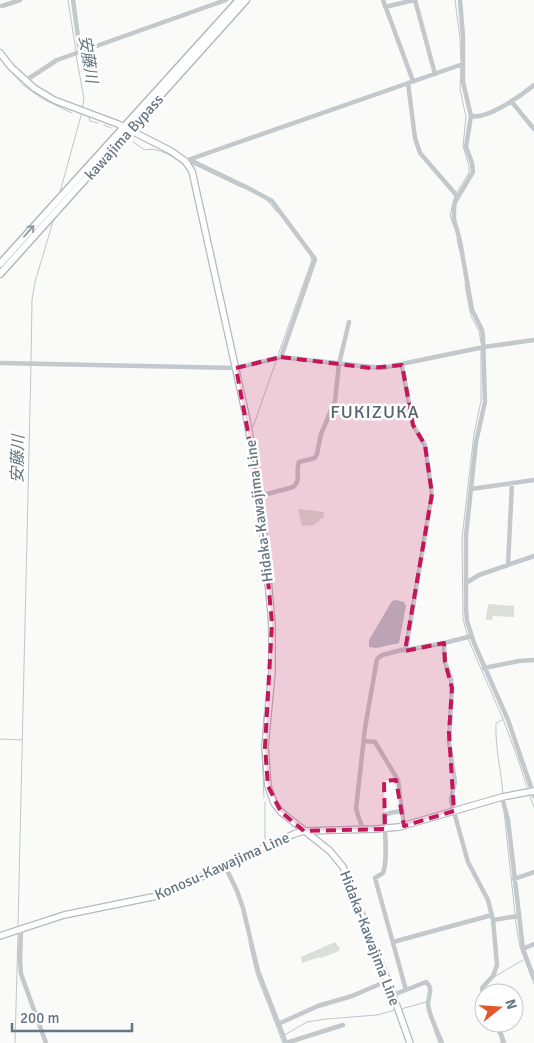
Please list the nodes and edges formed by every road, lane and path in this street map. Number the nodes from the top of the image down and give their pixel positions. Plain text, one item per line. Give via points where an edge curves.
1 (1, 0) edge
2 (20, 0) edge
3 (73, 0) edge
4 (226, 0) edge
5 (383, 0) edge
6 (414, 0) edge
7 (460, 0) edge
8 (241, 1) edge
9 (1, 7) edge
10 (385, 7) junction
11 (80, 51) junction
12 (0, 53) edge
13 (463, 64) junction
14 (435, 74) junction
15 (25, 81) junction
16 (413, 81) junction
17 (408, 83) junction
18 (534, 85) edge
19 (511, 101) junction
20 (471, 116) junction
21 (123, 127) junction
22 (534, 129) edge
23 (130, 131) junction
24 (186, 161) junction
25 (458, 197) junction
26 (0, 264) edge
27 (0, 274) edge
28 (349, 322) dead end
29 (534, 340) edge
30 (484, 347) junction
31 (281, 357) junction
32 (0, 363) edge
33 (339, 364) junction
34 (402, 364) junction
35 (236, 368) junction
36 (534, 480) edge
37 (512, 483) junction
38 (471, 489) junction
39 (260, 496) junction
40 (534, 556) edge
41 (508, 565) junction
42 (466, 583) junction
43 (472, 636) junction
44 (444, 642) junction
45 (405, 650) junction
46 (534, 660) edge
47 (484, 668) junction
48 (364, 741) junction
49 (533, 793) edge
50 (502, 796) junction
51 (401, 811) junction
52 (454, 811) junction
53 (404, 826) junction
54 (385, 829) junction
55 (363, 830) junction
56 (304, 831) junction
57 (225, 866) junction
58 (534, 872) edge
59 (514, 879) junction
60 (518, 916) junction
61 (492, 917) junction
62 (21, 929) junction
63 (0, 936) edge
64 (393, 942) junction
65 (534, 944) edge
66 (522, 949) junction
67 (534, 978) edge
68 (387, 981) junction
69 (487, 983) edge
70 (406, 990) junction
71 (393, 995) junction
72 (278, 1024) junction
73 (343, 1026) dead end
74 (46, 1043) edge
75 (286, 1043) edge
76 (410, 1043) edge
77 (442, 1043) edge

1 - 9 street
2 - 9 street
3 - 11 street
4 - 11 street
5 - 10 street
6 - 10 street
6 - 14 street
7 - 13 street
8 - 21 highway, kawajima Bypass
8 - 23 highway, kawajima Bypass
10 - 16 street
11 - 15 street via 57,60
12 - 15 main road
13 - 14 street
13 - 20 street via 465,94
14 - 16 street
15 - 21 main road via 54,100
16 - 17 street
17 - 24 street
17 - 25 street via 420,153
18 - 19 street
19 - 20 street via 480,116
19 - 22 street
20 - 25 street via 466,147 473,172
21 - 23 main road
26 -> 21 highway, kawajima Bypass
23 - 24 main road
23 - 27 highway, kawajima Bypass
24 - 31 street via 272,201 315,258
24 - 35 main road, Hidaka-Kawajima Line via 192,171
25 - 30 street via 454,219 472,310 482,330
28 - 33 street
29 - 30 street
30 - 34 street
30 - 38 street via 485,402 476,442
31 - 33 street
31 - 35 street
32 - 35 street
33 - 34 street via 382,368
33 - 39 street via 335,401 315,458 299,462 297,484 293,487
34 - 45 street via 413,426 425,445 432,494
35 - 39 main road, Hidaka-Kawajima Line
36 - 37 street
37 - 38 street
37 - 41 street
38 - 42 street via 466,535
39 - 56 main road, Hidaka-Kawajima Line via 272,623 266,778 278,807
40 - 41 street
41 - 42 street
42 - 43 street via 466,609
43 - 44 street
43 - 47 street
44 - 45 street
44 - 52 street via 444,662 452,688 449,733 455,782 451,799
45 - 48 street via 377,659
46 - 47 street
47 - 49 street via 508,720
48 - 51 street via 375,742 395,774 400,788
48 - 55 street via 356,809
49 - 50 main road, Konosu-Kawajima Line
50 - 52 main road, Konosu-Kawajima Line
50 - 59 street via 508,820
51 - 53 street
51 - 54 street via 384,815
52 - 53 main road, Konosu-Kawajima Line
52 - 61 street via 468,862 484,891
53 - 54 main road, Konosu-Kawajima Line
54 - 55 main road, Konosu-Kawajima Line
54 - 64 street via 384,872 375,880
55 - 56 main road, Konosu-Kawajima Line
56 - 57 main road, Konosu-Kawajima Line
56 - 68 main road, Hidaka-Kawajima Line via 343,866
57 - 62 main road, Konosu-Kawajima Line via 162,895 64,915
57 - 72 street via 243,908 258,971
58 - 59 street
59 - 60 street
60 - 61 street
60 - 66 street
61 - 64 street
61 - 69 street via 497,965
62 - 63 main road, Konosu-Kawajima Line
62 - 74 street via 21,974
64 - 70 street
65 - 66 street
66 - 67 street
68 - 71 main road, Hidaka-Kawajima Line
68 - 72 street
70 - 71 street
70 - 77 street via 426,982 429,984 431,997 428,1004
71 - 76 main road, Hidaka-Kawajima Line
72 - 75 street
73 - 75 street

